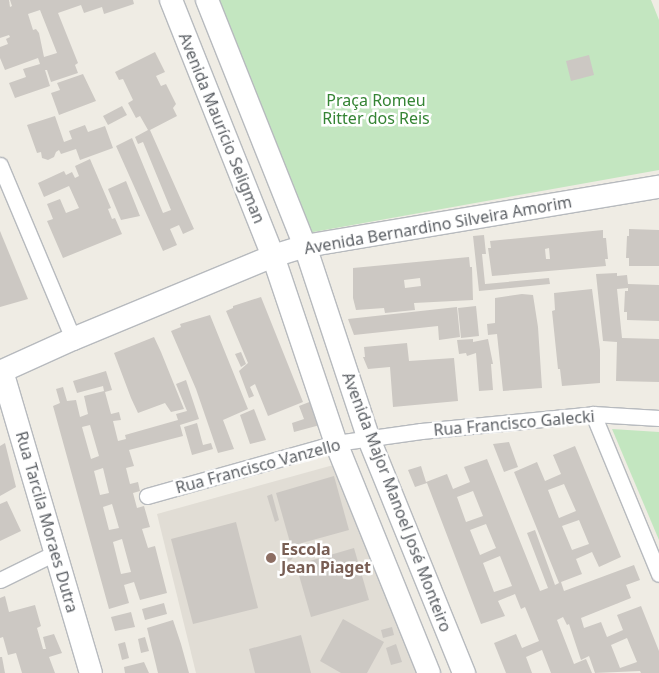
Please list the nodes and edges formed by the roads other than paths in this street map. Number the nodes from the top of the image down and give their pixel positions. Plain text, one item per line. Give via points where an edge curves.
1 (170, 0) edge
2 (207, 0) edge
3 (0, 165) edge
4 (659, 187) edge
5 (305, 246) junction
6 (273, 256) junction
7 (73, 339) junction
8 (1, 372) edge
9 (592, 414) junction
10 (659, 418) edge
11 (369, 439) junction
12 (336, 443) junction
13 (147, 496) dead end
14 (57, 552) junction
15 (659, 574) edge
16 (0, 580) edge
17 (91, 673) edge
18 (429, 673) edge
19 (464, 673) edge

1 - 6 street, Avenida Maurício Seligman
2 - 5 street, Avenida Maurício Seligman
3 - 7 street
4 - 5 street, Avenida Bernardino Silveira Amorim
5 - 6 street, Avenida Bernardino Silveira Amorim
5 - 11 street, Avenida Major Manoel José Monteiro
6 - 7 street, Avenida Bernardino Silveira Amorim
6 - 12 street, Avenida Major Manoel José Monteiro
7 - 8 street, Avenida Bernardino Silveira Amorim
8 - 14 street, Rua Tarcila Moraes Dutra
9 - 10 street, Rua Francisco Galecki
9 - 11 street, Rua Francisco Galecki
9 - 15 street
11 - 12 street, Rua Francisco Vanzello
11 - 19 street, Avenida Major Manoel José Monteiro
12 - 13 street, Rua Francisco Vanzello
12 - 18 street, Avenida Major Manoel José Monteiro
14 - 16 street
14 - 17 street, Rua Tarcila Moraes Dutra

